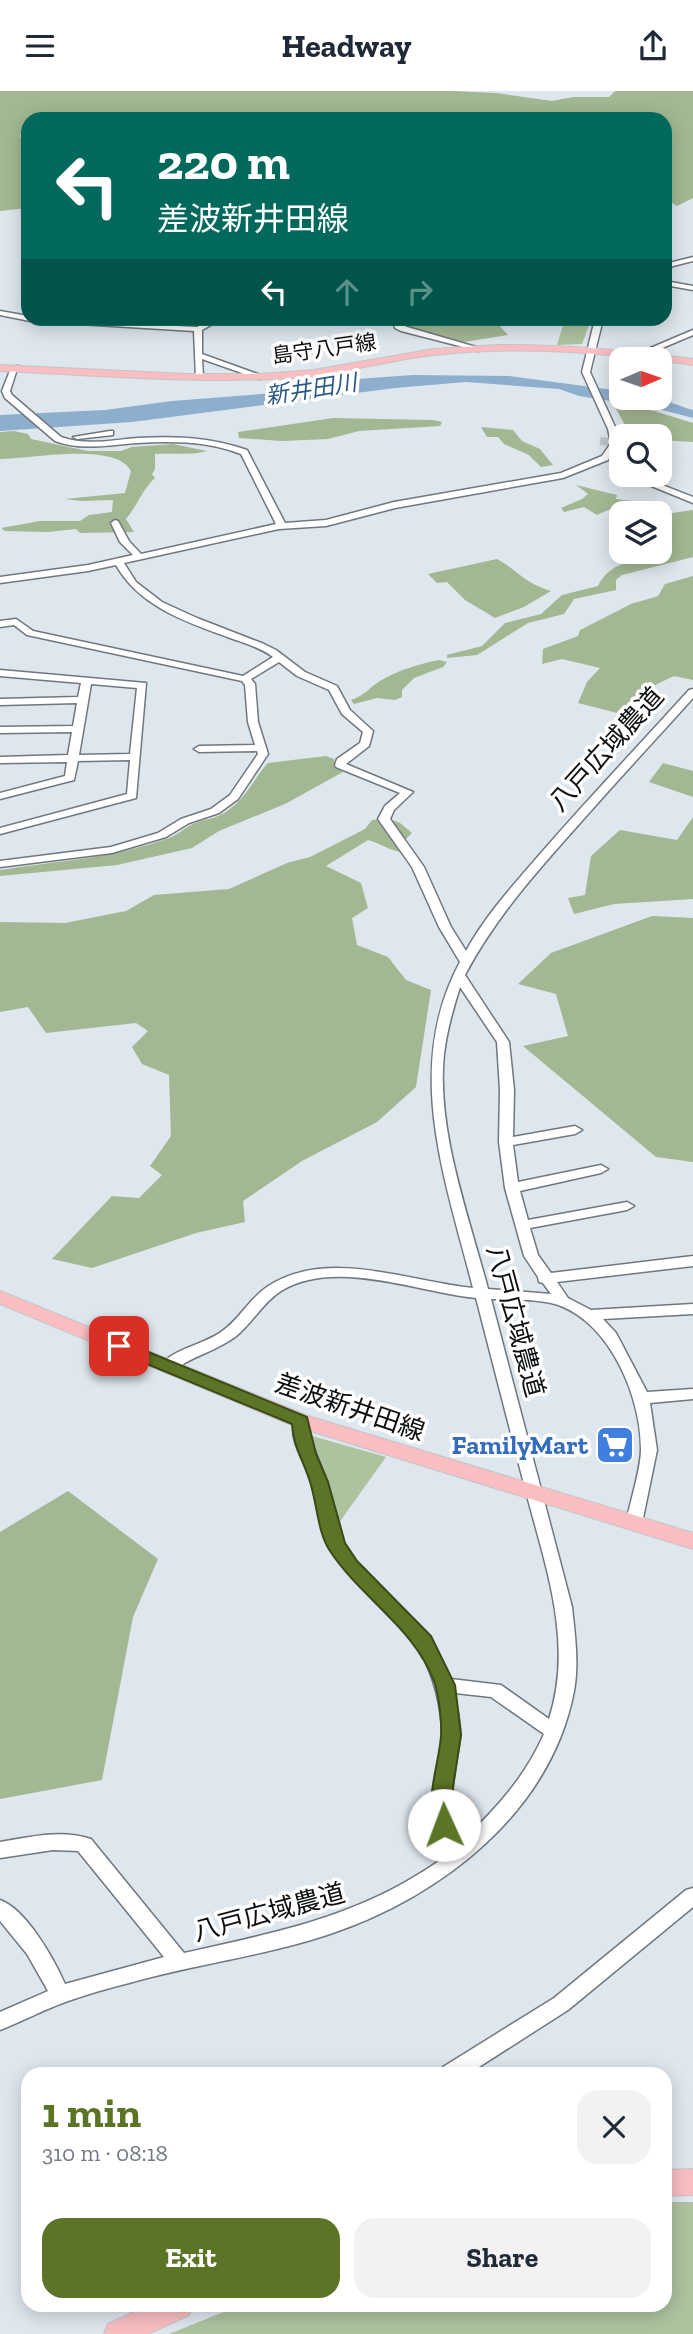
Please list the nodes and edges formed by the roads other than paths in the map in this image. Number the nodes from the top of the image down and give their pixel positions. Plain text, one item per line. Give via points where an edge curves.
1 (693, 259) edge
2 (672, 264) edge
3 (672, 284) edge
4 (693, 288) edge
5 (0, 313) edge
6 (21, 317) edge
7 (152, 326) edge
8 (204, 326) edge
9 (398, 326) edge
10 (596, 326) edge
11 (198, 329) junction
12 (693, 332) edge
13 (682, 338) junction
14 (693, 338) edge
15 (659, 347) edge
16 (479, 349) junction
17 (589, 351) junction
18 (609, 353) edge
19 (198, 355) junction
20 (672, 359) edge
21 (693, 362) edge
22 (0, 368) edge
23 (15, 368) junction
24 (199, 376) junction
25 (262, 377) junction
26 (110, 433) dead end
27 (54, 437) junction
28 (597, 463) junction
29 (609, 468) dead end
30 (660, 487) edge
31 (693, 500) edge
32 (115, 523) dead end
33 (282, 526) junction
34 (139, 557) junction
35 (119, 561) junction
36 (0, 580) edge
37 (0, 624) edge
38 (280, 657) junction
39 (0, 673) edge
40 (245, 679) junction
41 (86, 681) junction
42 (693, 692) edge
43 (81, 700) junction
44 (0, 702) edge
45 (77, 729) junction
46 (0, 730) edge
47 (261, 748) junction
48 (199, 749) dead end
49 (135, 757) junction
50 (74, 758) junction
51 (0, 760) edge
52 (0, 796) edge
53 (0, 831) edge
54 (0, 865) edge
55 (464, 959) junction
56 (458, 974) junction
57 (575, 1130) dead end
58 (506, 1142) junction
59 (601, 1169) dead end
60 (512, 1188) junction
61 (627, 1206) dead end
62 (523, 1225) junction
63 (693, 1261) edge
64 (544, 1279) junction
65 (481, 1293) junction
66 (0, 1297) edge
67 (563, 1301) junction
68 (693, 1309) edge
69 (590, 1315) junction
70 (168, 1366) junction
71 (693, 1394) edge
72 (642, 1398) junction
73 (301, 1421) junction
74 (532, 1493) junction
75 (634, 1523) junction
76 (693, 1541) edge
77 (445, 1685) junction
78 (554, 1731) junction
79 (0, 1850) edge
80 (463, 1853) junction
81 (693, 1896) edge
82 (0, 1908) edge
83 (178, 1962) junction
84 (60, 1994) junction
85 (0, 2021) edge
86 (461, 2067) edge
87 (693, 2182) edge
88 (672, 2183) edge
89 (164, 2312) edge
90 (118, 2334) edge

1 - 2 street
3 - 4 street
5 - 6 street
7 - 11 street
8 - 11 street
9 - 16 street
10 - 17 street
11 - 19 street
12 - 13 street
13 - 14 street
13 - 15 street
16 - 17 main road, 島守八戸線
16 - 25 main road, 島守八戸線 via 418,354 321,373
17 - 18 main road, 島守八戸線
17 - 28 street via 586,372 615,443 610,454
19 - 24 street
19 - 25 street
20 - 21 main road, 島守八戸線
22 - 23 main road, 島守八戸線
23 - 24 main road, 島守八戸線
23 - 27 street via 6,391
24 - 25 main road, 島守八戸線
26 - 27 street
27 - 33 street via 84,445 184,440 238,449 247,455
28 - 29 street
28 - 33 street via 563,475 394,505 326,523
30 - 31 street
32 - 34 street
33 - 34 street
34 - 35 street
35 - 36 street
35 - 38 street via 133,584 149,598
37 - 40 street via 16,622 30,633
38 - 40 street
38 - 55 street via 301,674 333,688 346,712 368,731 365,744 340,765 408,792 384,819 418,867
39 - 41 street
40 - 47 street via 250,684
41 - 43 street
41 - 49 street via 142,685
42 - 55 street, 八戸広域農道 via 504,903
43 - 44 street
43 - 45 street
45 - 46 street
45 - 50 street
47 - 48 street
47 - 54 street via 262,758 234,797 215,811 162,835 111,850
49 - 50 street
49 - 53 street via 132,796
50 - 51 street
50 - 52 street via 69,778
55 - 56 street, 八戸広域農道
56 - 58 street via 503,1042
56 - 65 street, 八戸広域農道 via 440,1034 436,1086 445,1151
57 - 58 street
58 - 60 street
59 - 60 street
60 - 62 street
61 - 62 street
62 - 64 street via 531,1256
63 - 64 street
64 - 67 street
65 - 67 street
65 - 70 street via 361,1273 308,1276 262,1297 226,1336
65 - 74 street, 八戸広域農道
66 - 70 main road, 差波新井田線
67 - 69 street
68 - 69 street
69 - 72 street via 608,1333
70 - 73 main road, 差波新井田線
71 - 72 street
72 - 75 street via 649,1450
73 - 74 main road, 差波新井田線
73 - 77 street via 301,1436 336,1545 424,1641
74 - 75 main road, 差波新井田線
74 - 78 street, 八戸広域農道 via 564,1607 567,1638 568,1671
75 - 76 main road, 差波新井田線
77 - 78 street via 495,1690
77 - 80 street via 451,1735 443,1787 444,1825
78 - 80 street, 八戸広域農道 via 517,1798
79 - 83 street via 84,1845
80 - 83 street, 八戸広域農道 via 416,1888 351,1920 273,1943
81 - 86 street via 561,2004
82 - 84 street via 34,1945
83 - 84 street, 八戸広域農道
84 - 85 street, 八戸広域農道
87 - 88 main road
89 - 90 main road

